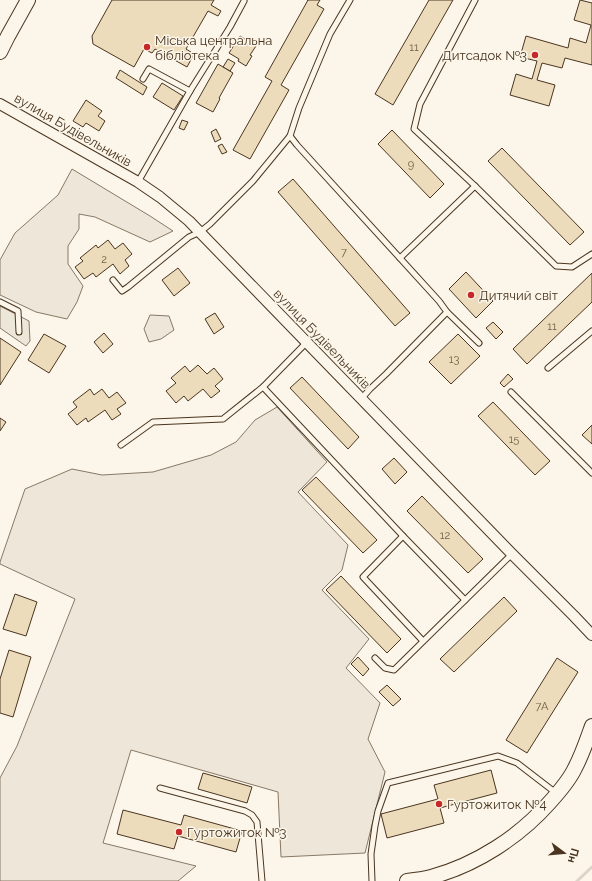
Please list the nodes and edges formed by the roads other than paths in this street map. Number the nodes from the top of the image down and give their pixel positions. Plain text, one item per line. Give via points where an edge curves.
1 (28, 0) edge
2 (350, 0) edge
3 (475, 0) edge
4 (244, 1) edge
5 (0, 52) edge
6 (143, 79) dead end
7 (190, 91) junction
8 (0, 104) edge
9 (290, 136) junction
10 (138, 182) junction
11 (476, 186) junction
12 (200, 232) junction
13 (592, 254) edge
14 (400, 258) junction
15 (113, 280) dead end
16 (0, 302) edge
17 (447, 312) junction
18 (592, 331) edge
19 (19, 332) dead end
20 (306, 343) junction
21 (479, 343) dead end
22 (548, 368) dead end
23 (263, 387) junction
24 (510, 392) dead end
25 (361, 398) junction
26 (121, 445) dead end
27 (592, 473) edge
28 (403, 536) junction
29 (512, 554) junction
30 (465, 600) junction
31 (592, 635) edge
32 (423, 641) junction
33 (375, 658) dead end
34 (592, 726) edge
35 (160, 788) dead end
36 (558, 794) junction
37 (262, 881) edge
38 (372, 881) edge
39 (407, 881) edge

1 - 5 street
2 - 9 lane via 330,34
3 - 11 lane via 420,104 414,128
4 - 7 lane
6 - 7 lane via 149,69
7 - 10 lane
8 - 10 street, вулиця Будівельників
9 - 12 lane via 253,181
9 - 14 lane
10 - 12 street, вулиця Будівельників
11 - 13 lane via 556,266 572,267
11 - 14 lane
12 - 15 lane via 189,237 122,291
12 - 20 street, вулиця Будівельників
14 - 17 lane
16 - 19 lane via 18,312
17 - 21 lane
17 - 25 lane
18 - 22 lane
20 - 23 lane
20 - 25 street, вулиця Будівельників
23 - 26 lane via 223,420 152,422
23 - 28 lane
24 - 27 lane
25 - 29 street, вулиця Будівельників
28 - 30 lane
28 - 32 lane via 363,577
29 - 30 lane
29 - 31 street, вулиця Будівельників
30 - 32 lane
32 - 33 lane via 394,670 385,668
34 - 36 street via 575,769
35 - 37 lane via 252,815 257,822
36 - 38 lane via 517,762 498,756 388,783 375,826 371,854
36 - 39 street via 523,829 484,855 436,875

